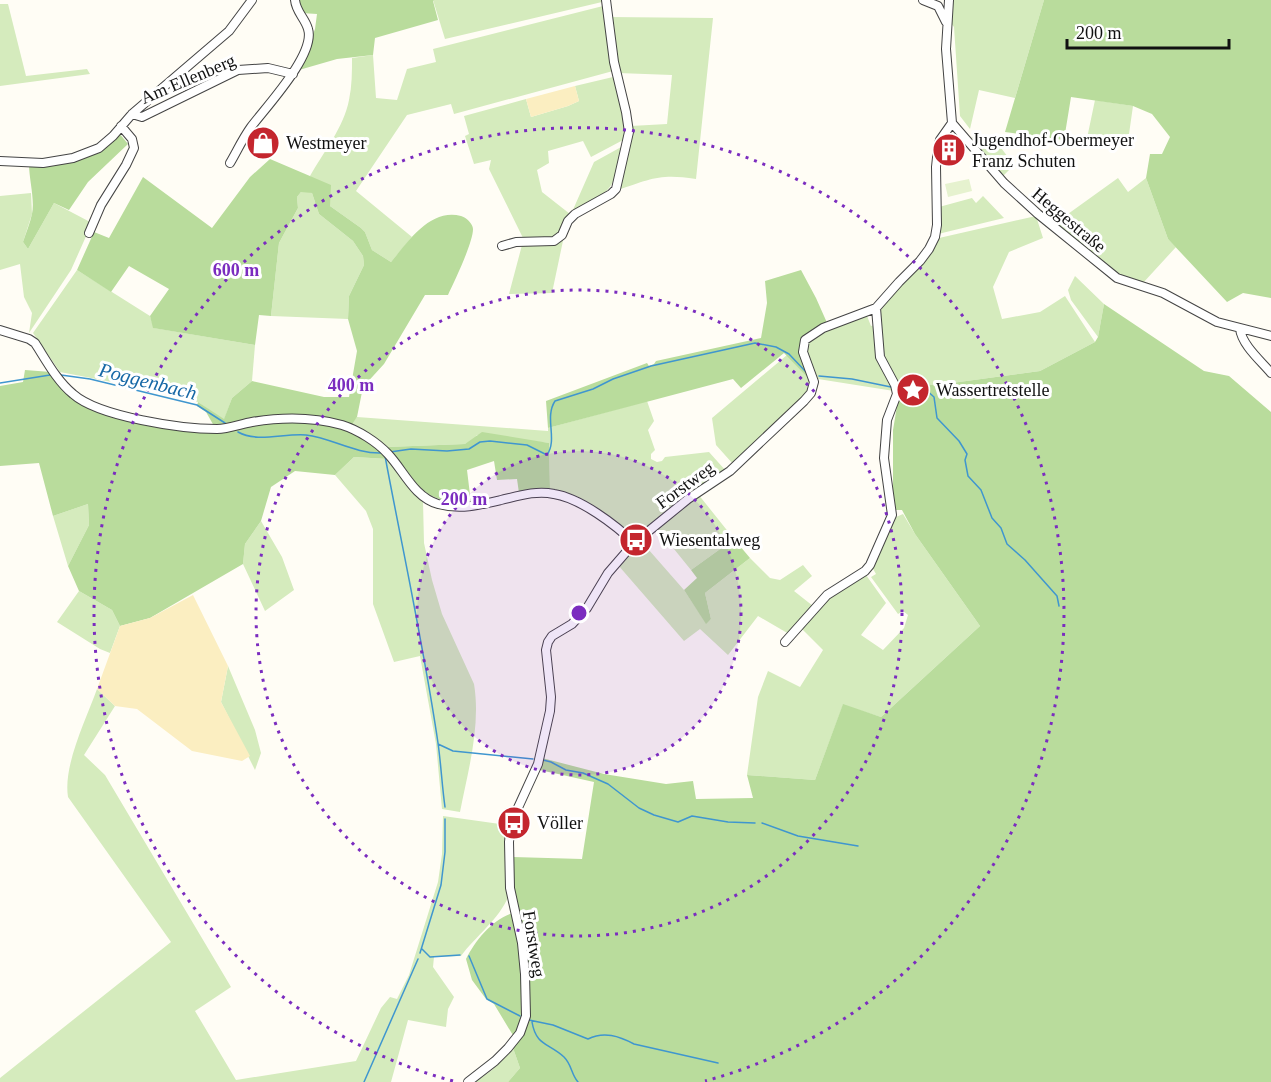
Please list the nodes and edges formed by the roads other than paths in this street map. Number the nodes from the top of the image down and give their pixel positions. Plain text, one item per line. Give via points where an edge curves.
1 (252, 0) edge
2 (295, 0) edge
3 (606, 0) edge
4 (923, 0) edge
5 (948, 0) edge
6 (938, 6) junction
7 (947, 23) junction
8 (292, 74) junction
9 (132, 114) junction
10 (952, 123) junction
11 (121, 126) junction
12 (0, 161) edge
13 (230, 162) dead end
14 (89, 233) dead end
15 (502, 246) dead end
16 (876, 308) junction
17 (1240, 329) junction
18 (0, 330) edge
19 (1271, 336) edge
20 (1271, 373) edge
21 (634, 543) junction
22 (785, 642) dead end
23 (468, 1082) edge

1 - 9 street, Am Ellenberg via 229,31
2 - 8 street via 309,29 308,41
3 - 15 street via 629,132 616,189 575,213 554,241
4 - 6 street
5 - 6 street
5 - 7 street
6 - 7 street
7 - 10 street
8 - 9 street, Am Ellenberg via 268,69 238,70 142,117
8 - 13 street via 249,129
9 - 11 street, Am Ellenberg
10 - 16 street, Forstweg via 938,147 935,237 920,261
10 - 17 street, Heggestraße via 1004,183 1107,272
11 - 12 street, Am Ellenberg via 99,148 74,158 43,163
11 - 14 street via 134,148
16 - 21 street, Forstweg via 808,337 804,352 814,382 811,393 730,471
16 - 22 street via 880,357 897,389 887,420 884,458 892,514 865,571 827,595
17 - 19 street, Heggestraße
17 - 20 street
18 - 21 street via 35,344 75,396 118,414 167,425 218,429 282,418 322,421 354,430 387,452 429,501 468,507 525,494 555,494 601,517
21 - 23 street, Forstweg via 608,573 580,616 548,642 550,711 538,764 516,811 509,842 510,888 522,943 526,1016 520,1034 508,1048

